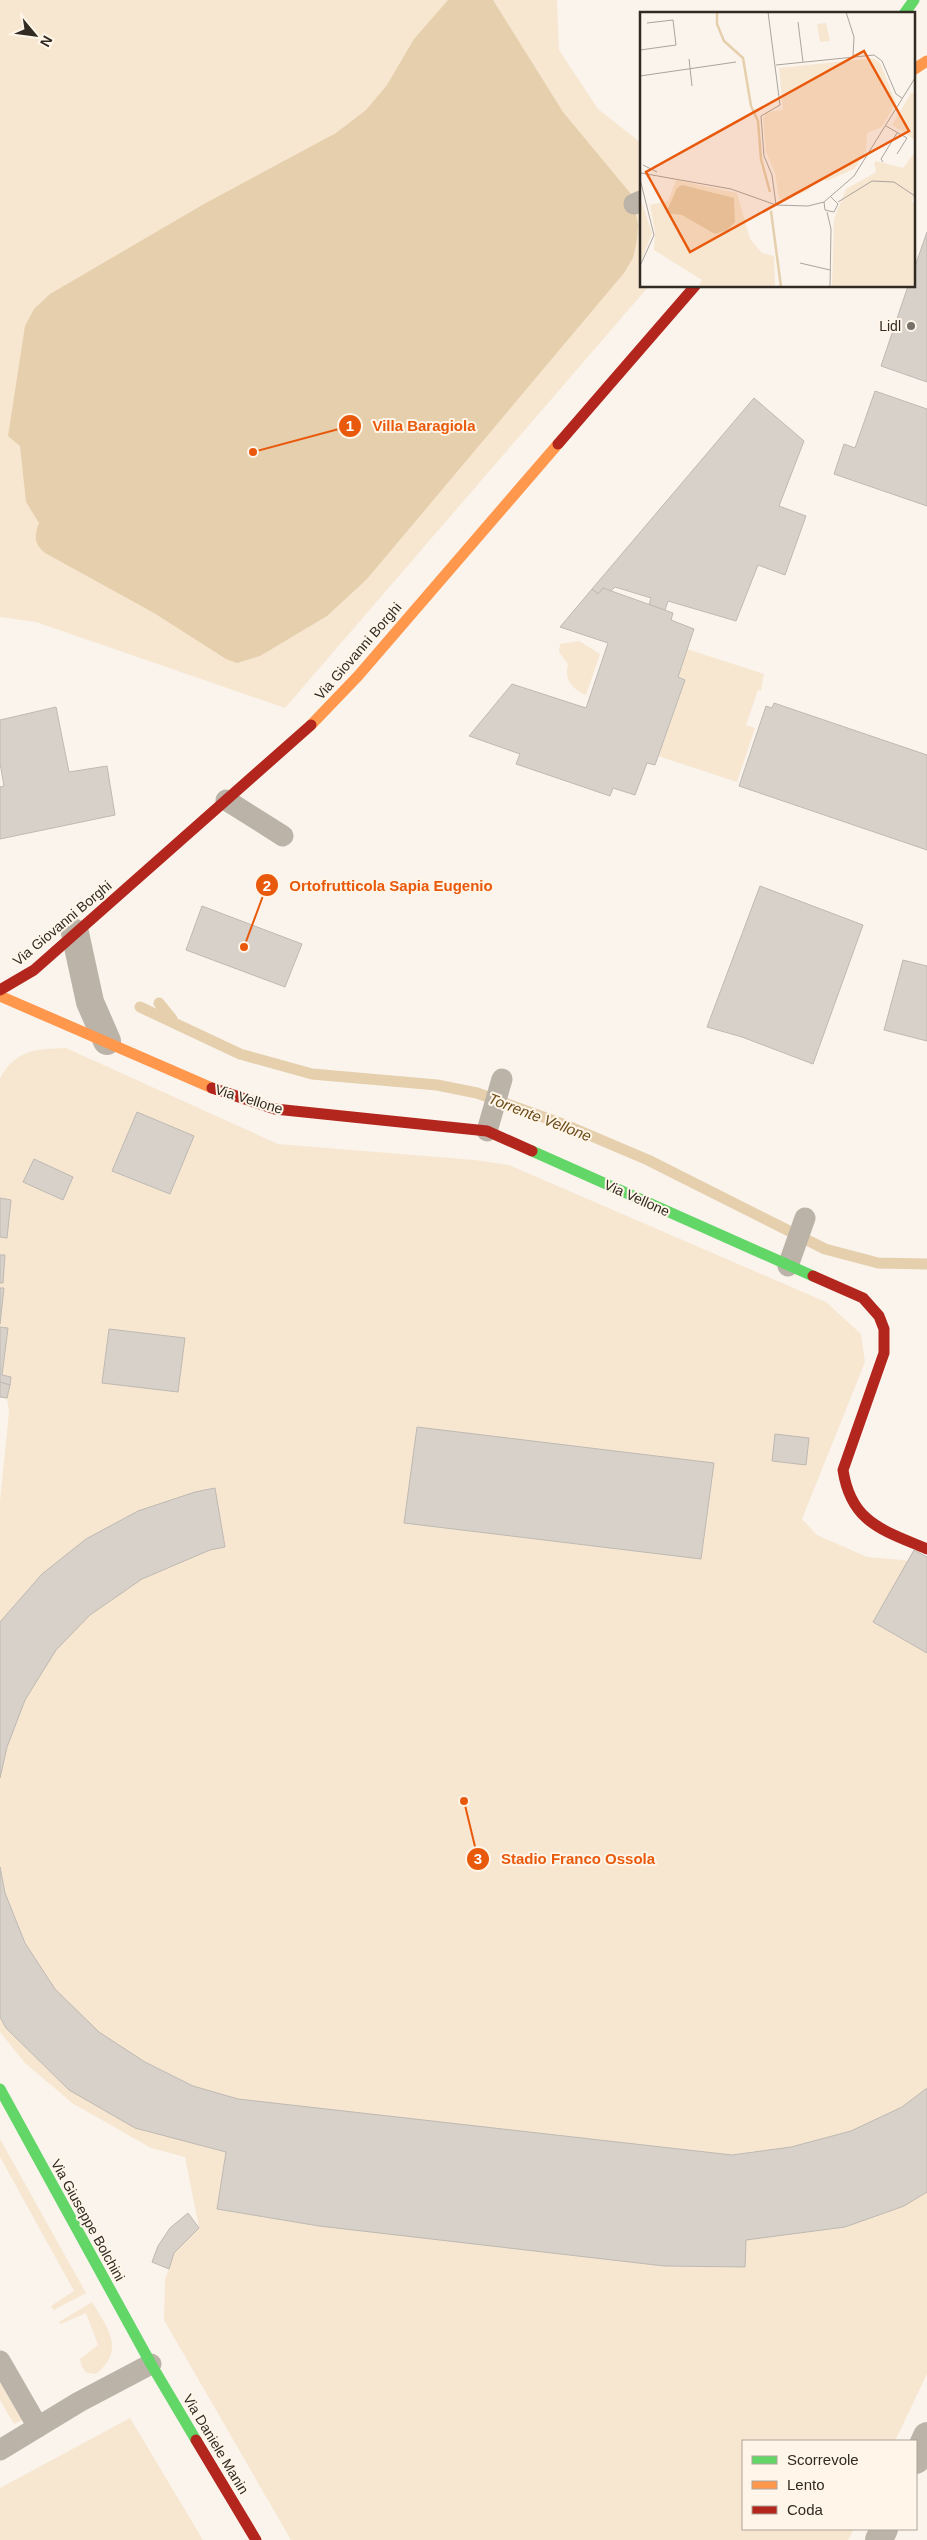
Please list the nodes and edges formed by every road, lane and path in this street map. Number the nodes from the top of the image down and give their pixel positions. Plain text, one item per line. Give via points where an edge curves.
1 (914, 0) edge
2 (905, 12) edge
3 (927, 61) edge
4 (914, 69) edge
5 (693, 288) edge
6 (226, 800) junction
7 (283, 836) dead end
8 (75, 933) junction
9 (0, 990) edge
10 (0, 996) edge
11 (107, 1041) junction
12 (502, 1079) dead end
13 (487, 1131) junction
14 (805, 1218) dead end
15 (788, 1266) junction
16 (927, 1549) edge
17 (0, 2089) edge
18 (0, 2361) edge
19 (151, 2364) junction
20 (38, 2427) junction
21 (927, 2436) edge
22 (0, 2450) edge
23 (917, 2458) edge
24 (256, 2540) edge

1 - 2 main road
3 - 4 main road
5 - 6 main road, Via Giovanni Borghi via 358,676 318,718
6 - 7 lane
6 - 8 main road, Via Giovanni Borghi
8 - 9 main road, Via Giovanni Borghi via 34,970
8 - 11 street via 90,1002
10 - 11 main road, Via Vellone
11 - 13 main road, Via Vellone via 195,1082 274,1109
12 - 13 lane
13 - 15 main road, Via Vellone
14 - 15 lane
15 - 16 main road, Via Vellone via 863,1298 876,1310 886,1333 884,1353 843,1470 844,1484 848,1498 864,1519
17 - 19 main road, Via Giuseppe Bolchini
18 - 20 lane
19 - 20 lane
19 - 24 main road, Via Daniele Manin
20 - 22 lane
21 - 23 street

